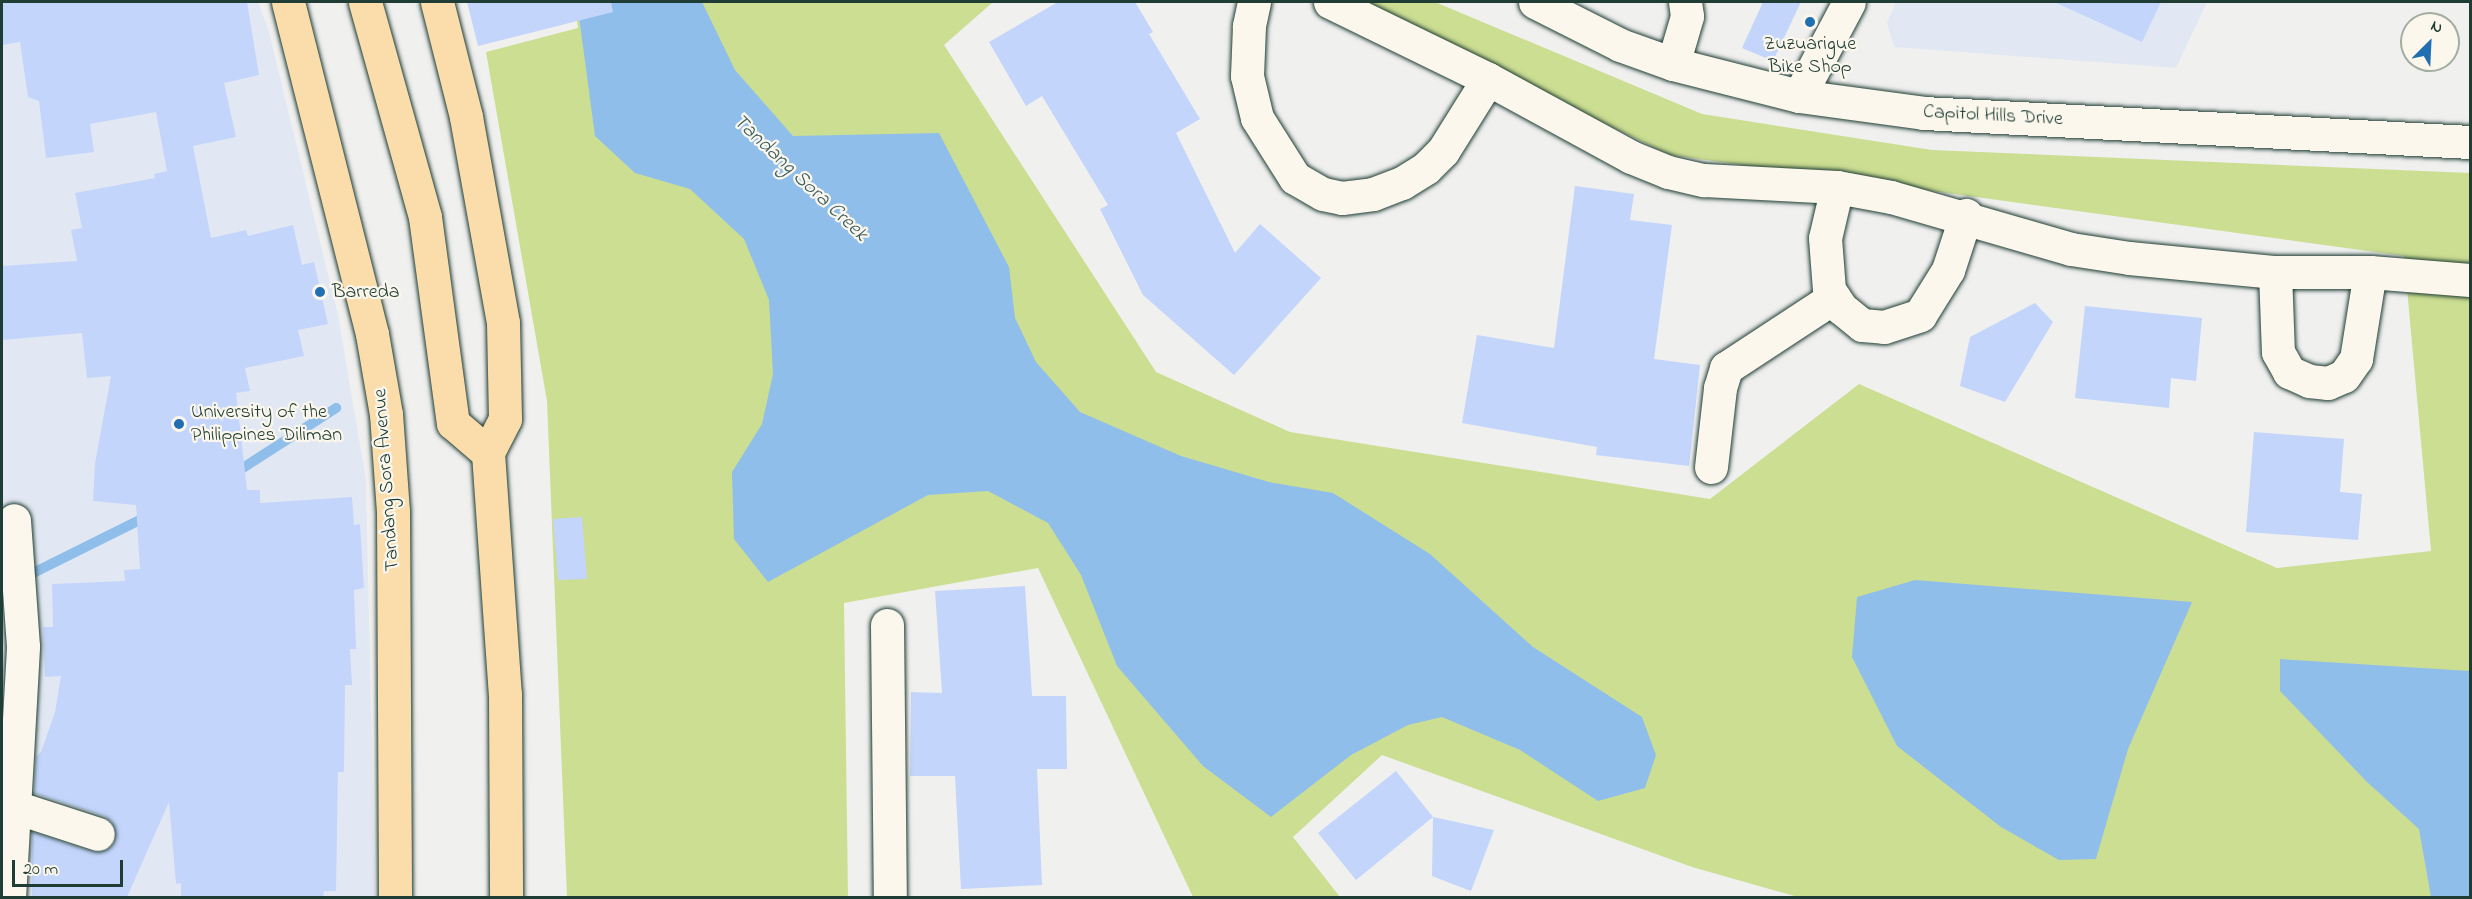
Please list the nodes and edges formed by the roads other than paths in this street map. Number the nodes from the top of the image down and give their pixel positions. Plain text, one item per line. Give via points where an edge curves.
1 (288, 2) edge
2 (365, 2) edge
3 (437, 2) edge
4 (1254, 2) edge
5 (1330, 2) edge
6 (1685, 2) edge
7 (1849, 2) edge
8 (1550, 5) edge
9 (1673, 64) junction
10 (1488, 79) junction
11 (1799, 96) junction
12 (2470, 142) edge
13 (1837, 187) junction
14 (1966, 215) junction
15 (2275, 272) junction
16 (2370, 272) junction
17 (2470, 280) edge
18 (1834, 297) junction
19 (488, 453) junction
20 (1711, 466) dead end
21 (14, 520) dead end
22 (887, 625) dead end
23 (15, 807) junction
24 (98, 834) dead end
25 (9, 897) edge
26 (395, 897) edge
27 (506, 897) edge
28 (890, 897) edge

1 - 26 main road, Tandang Sora Avenue via 372,334 386,414 393,511
2 - 19 main road via 425,217 444,332 453,423
3 - 19 main road via 466,117 503,323 505,419
4 - 10 street via 1247,76 1257,118 1295,178 1323,194 1342,198 1373,194 1426,168 1443,151
5 - 10 street
6 - 9 street via 1687,16
7 - 11 street
8 - 9 street, Capitol Hills Drive via 1620,45
9 - 11 street, Capitol Hills Drive
10 - 13 street via 1631,157 1668,171 1704,180
11 - 12 street, Capitol Hills Drive via 1924,113
13 - 14 street
13 - 18 street via 1825,238 1825,267
14 - 15 street via 2017,235 2071,249
14 - 18 street via 1948,270 1920,315 1884,327 1862,325
15 - 16 street
15 - 16 street via 2278,351 2289,372 2308,381 2328,383 2344,376 2356,359
16 - 17 street
18 - 20 street via 1726,368 1719,388
19 - 27 main road via 505,694
21 - 23 street via 22,646
22 - 28 street
23 - 24 street
23 - 25 street

